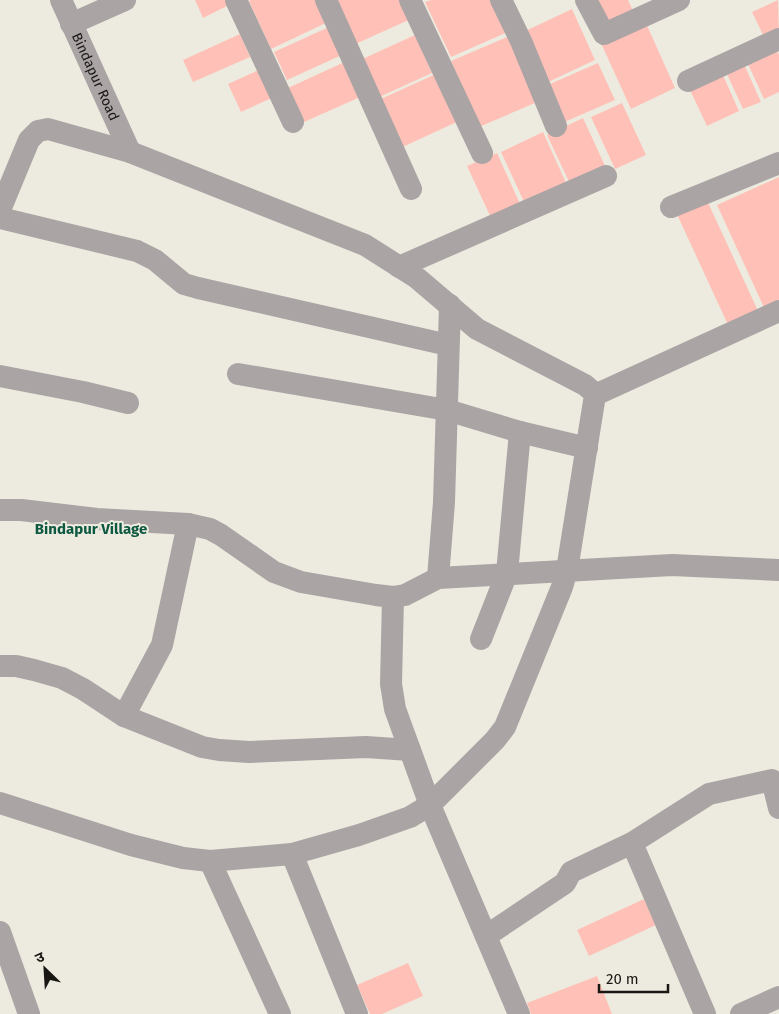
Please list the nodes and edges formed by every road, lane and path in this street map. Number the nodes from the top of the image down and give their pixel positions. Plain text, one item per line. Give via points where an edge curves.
1 (60, 0) edge
2 (126, 0) edge
3 (236, 0) edge
4 (326, 0) edge
5 (410, 0) edge
6 (501, 0) edge
7 (586, 0) edge
8 (679, 0) edge
9 (71, 24) junction
10 (779, 39) edge
11 (688, 81) dead end
12 (293, 122) dead end
13 (556, 126) dead end
14 (130, 152) junction
15 (482, 153) dead end
16 (779, 163) edge
17 (606, 176) dead end
18 (411, 189) dead end
19 (671, 207) dead end
20 (0, 210) edge
21 (0, 218) edge
22 (399, 267) junction
23 (450, 306) junction
24 (779, 311) edge
25 (448, 345) junction
26 (238, 374) dead end
27 (0, 376) edge
28 (595, 396) junction
29 (128, 403) dead end
30 (447, 410) junction
31 (520, 432) junction
32 (587, 448) junction
33 (0, 510) edge
34 (188, 524) junction
35 (567, 570) junction
36 (779, 570) edge
37 (507, 574) junction
38 (438, 578) junction
39 (393, 597) junction
40 (481, 639) dead end
41 (0, 666) edge
42 (124, 716) junction
43 (410, 750) junction
44 (0, 802) edge
45 (430, 805) junction
46 (779, 808) edge
47 (632, 844) junction
48 (292, 854) junction
49 (210, 861) junction
50 (0, 932) edge
51 (486, 936) junction
52 (9, 986) edge
53 (779, 997) edge
54 (516, 1013) edge
55 (29, 1014) edge
56 (280, 1014) edge
57 (357, 1014) edge
58 (705, 1014) edge
59 (741, 1014) edge

1 - 9 street, Bindapur Road
2 - 9 street
3 - 12 street
4 - 18 street
5 - 15 street
6 - 13 street
7 - 8 street via 604,34
9 - 14 street, Bindapur Road
10 - 11 street
14 - 20 street via 48,129 38,130 29,140
14 - 22 street via 365,245
16 - 19 street
17 - 22 street
21 - 25 street via 137,251 156,260 184,284 198,288
22 - 23 street
23 - 25 street
23 - 28 street via 476,328 585,385
24 - 28 street
25 - 30 street
26 - 30 street
27 - 29 street
28 - 32 street
30 - 31 street
30 - 38 street
31 - 32 street
31 - 37 street
32 - 35 street
33 - 34 street
34 - 39 street via 210,529 274,572 301,582
34 - 42 street via 162,645
35 - 36 street via 672,565
35 - 37 street
35 - 45 street via 505,727
37 - 38 street
37 - 40 street
38 - 39 street
39 - 43 street via 392,684 396,709
41 - 42 street via 16,666 62,678
42 - 43 street via 202,747 219,750 284,752 366,747
43 - 45 street
44 - 49 street via 131,845 182,858
45 - 48 street via 410,817
45 - 51 street
46 - 47 street via 772,780 709,794
47 - 51 street via 570,872 565,883
47 - 58 street
48 - 49 street
48 - 57 street
49 - 56 street
50 - 52 street
51 - 54 street
52 - 55 street
53 - 59 street

